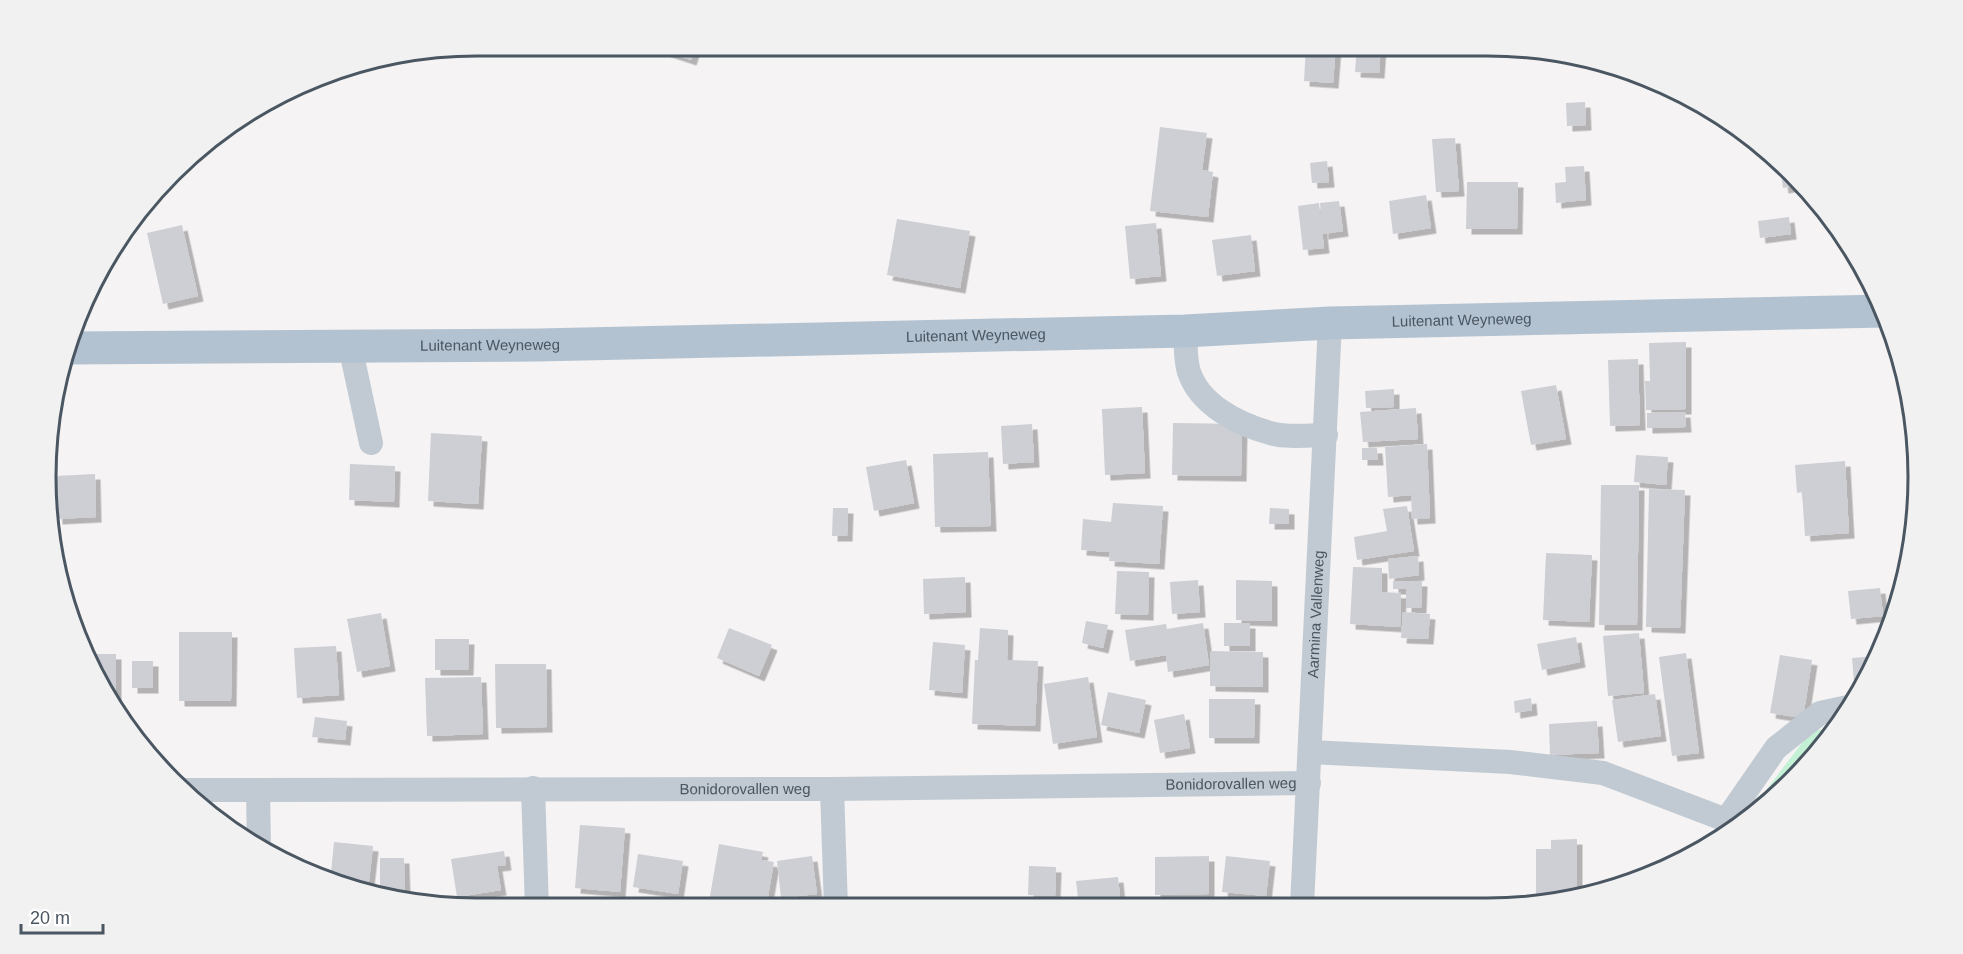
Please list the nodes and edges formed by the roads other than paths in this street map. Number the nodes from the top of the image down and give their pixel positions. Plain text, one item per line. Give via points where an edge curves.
1 (1873, 311) edge
2 (1330, 323) junction
3 (1185, 331) junction
4 (350, 346) junction
5 (76, 348) edge
6 (1326, 435) junction
7 (371, 444) dead end
8 (1837, 709) edge
9 (1310, 752) junction
10 (1309, 783) junction
11 (533, 788) junction
12 (832, 789) junction
13 (195, 790) edge
14 (258, 790) junction
15 (1731, 819) edge
16 (1724, 825) edge
17 (259, 837) edge
18 (537, 898) edge
19 (836, 898) edge
20 (1302, 898) edge

1 - 2 main road, Luitenant Weyneweg
2 - 3 main road, Luitenant Weyneweg
2 - 6 street, Aarmina Vallenweg
3 - 4 main road, Luitenant Weyneweg
3 - 6 street via 1188,370 1204,400 1272,434
4 - 5 main road, Luitenant Weyneweg
4 - 7 street
6 - 9 street, Aarmina Vallenweg
8 - 15 street via 1820,713 1776,748
9 - 10 street, Aarmina Vallenweg
9 - 16 street via 1510,762 1603,773
10 - 12 street, Bonidorovallen weg
10 - 20 street, Aarmina Vallenweg
11 - 12 street, Bonidorovallen weg
11 - 14 street, Bonidorovallen weg
11 - 18 street
12 - 19 street
13 - 14 street, Bonidorovallen weg
14 - 17 street

